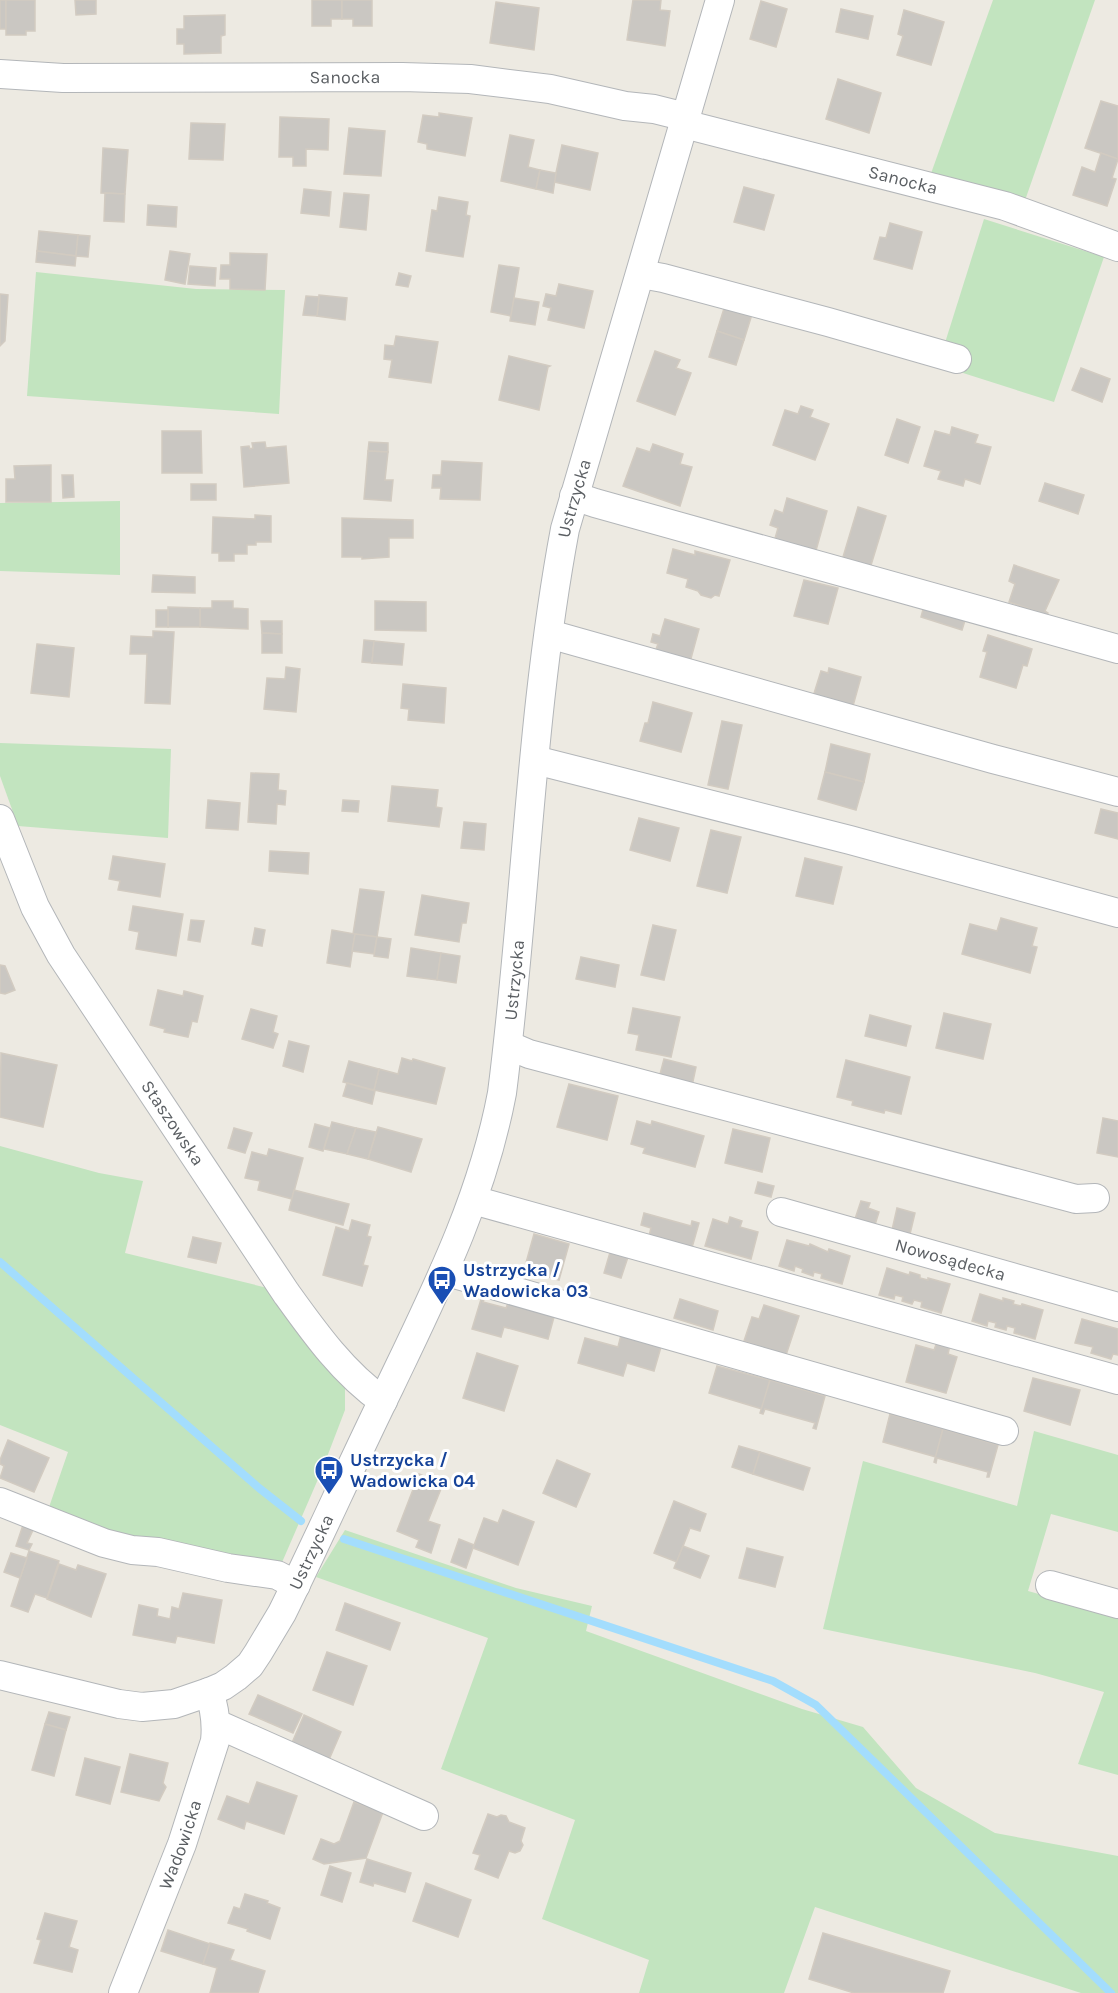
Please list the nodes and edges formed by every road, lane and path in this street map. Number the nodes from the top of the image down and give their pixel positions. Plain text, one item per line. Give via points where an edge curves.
1 (720, 0) edge
2 (0, 74) edge
3 (685, 121) junction
4 (1118, 247) edge
5 (641, 274) junction
6 (957, 360) dead end
7 (574, 496) junction
8 (549, 634) junction
9 (1118, 649) edge
10 (535, 760) junction
11 (1118, 792) edge
12 (0, 819) edge
13 (1118, 913) edge
14 (508, 1046) junction
15 (1095, 1198) dead end
16 (473, 1200) junction
17 (781, 1212) dead end
18 (444, 1271) junction
19 (1118, 1307) edge
20 (1118, 1380) edge
21 (383, 1401) junction
22 (1004, 1431) dead end
23 (0, 1502) edge
24 (296, 1585) junction
25 (1050, 1585) dead end
26 (1118, 1604) edge
27 (0, 1675) edge
28 (209, 1692) junction
29 (217, 1724) junction
30 (424, 1816) dead end
31 (123, 1993) edge

1 - 3 street, Ustrzycka
2 - 3 street, Sanocka via 63,78 470,79 550,88 654,109
3 - 4 street, Sanocka via 1005,206
3 - 5 street, Ustrzycka
5 - 6 street
5 - 7 street, Ustrzycka
7 - 8 street, Ustrzycka via 556,574
7 - 9 street
8 - 10 street, Ustrzycka
8 - 11 street
10 - 13 street
10 - 14 street, Ustrzycka
12 - 21 street, Staszowska via 35,907 89,998 303,1316 339,1361
14 - 15 street via 1076,1198
14 - 16 street, Ustrzycka via 495,1131
16 - 18 street, Ustrzycka
16 - 20 street
17 - 19 street, Nowosądecka
18 - 21 street, Ustrzycka
18 - 22 street
21 - 24 street, Ustrzycka
23 - 24 street via 104,1543 277,1575
24 - 28 street, Ustrzycka via 250,1665
25 - 26 street
27 - 28 street, Ustrzycka via 142,1707 174,1704
28 - 29 street, Wadowicka
29 - 30 street
29 - 31 street, Wadowicka via 182,1844

